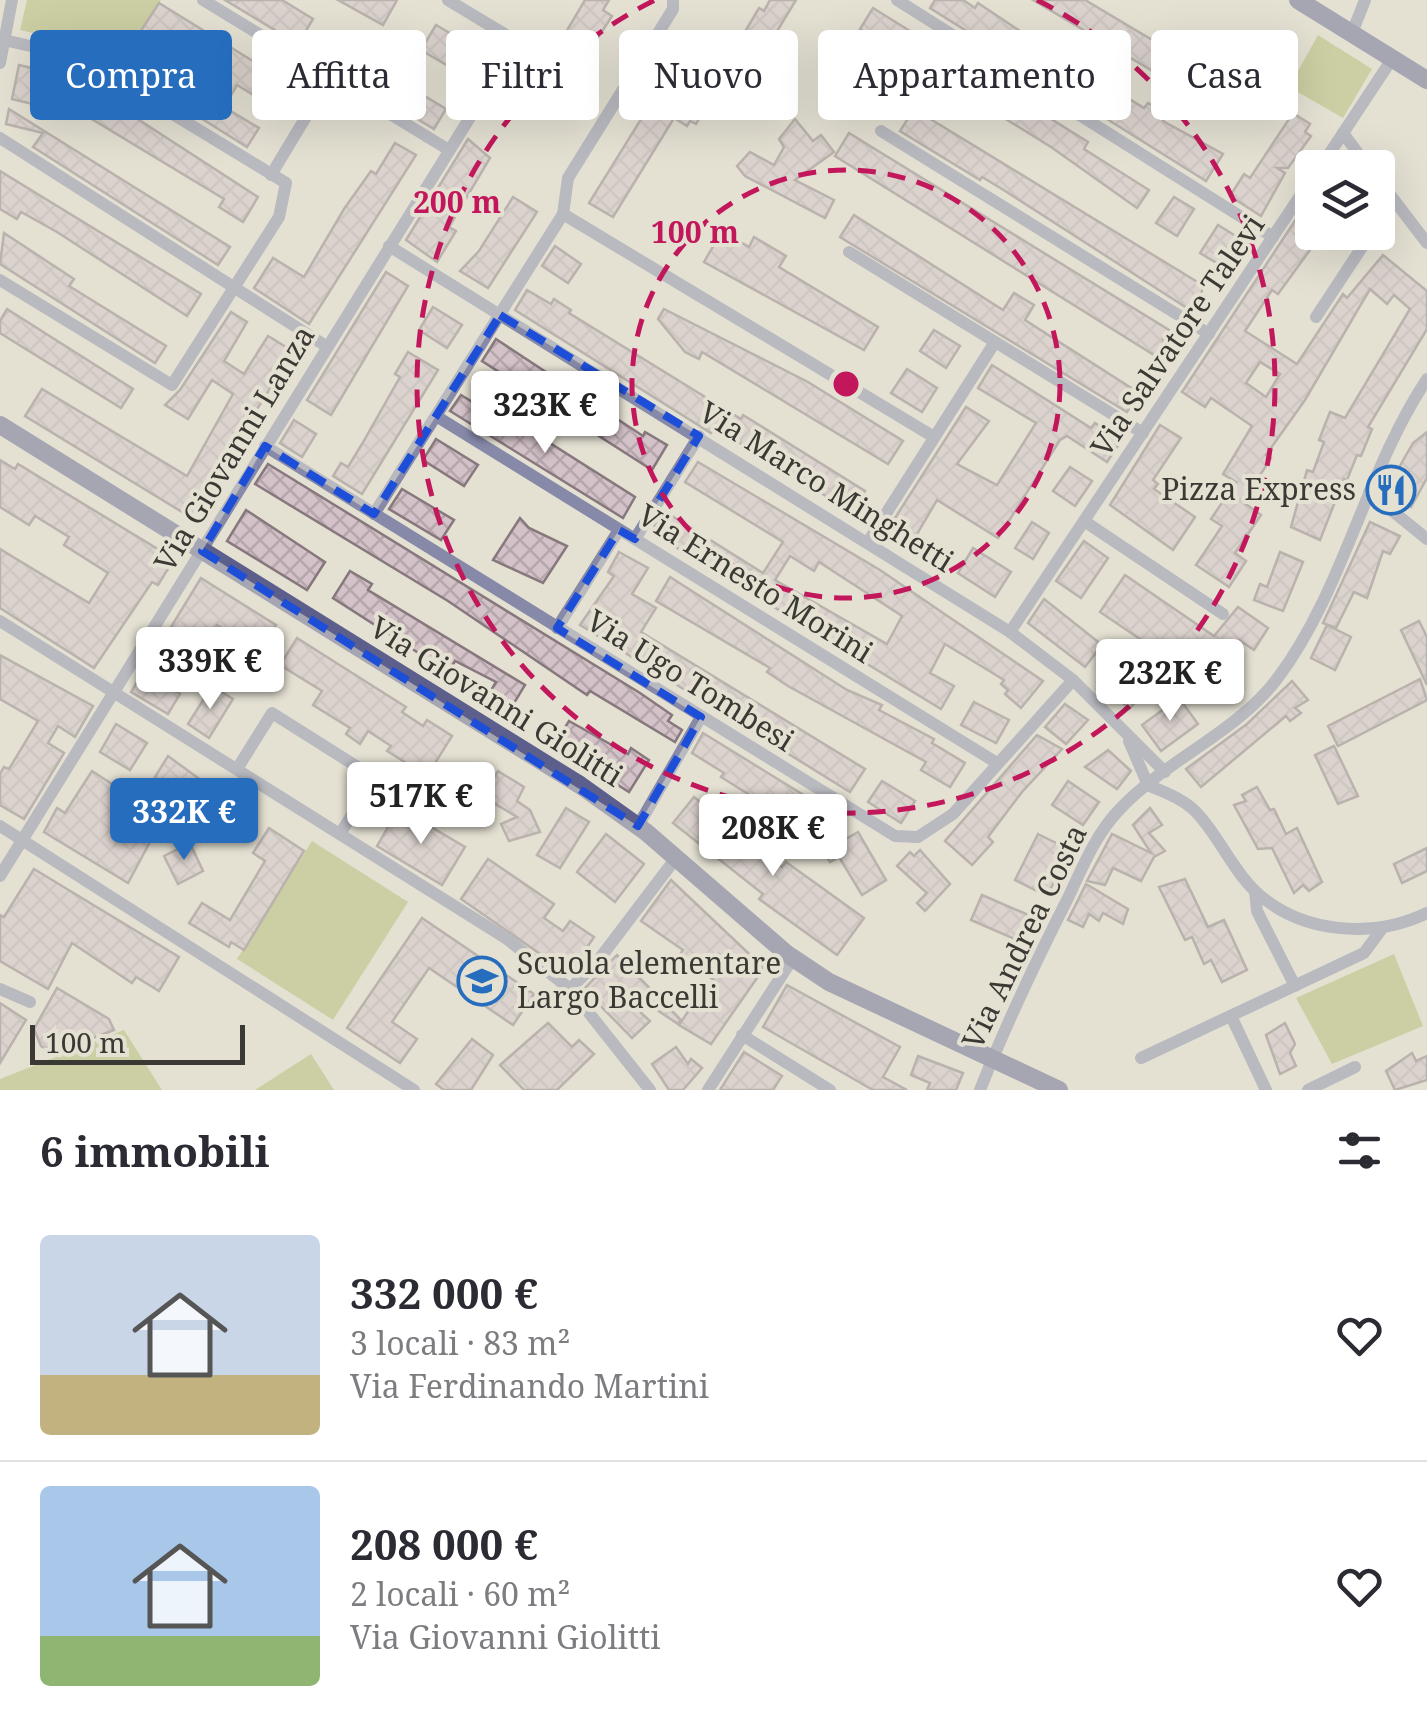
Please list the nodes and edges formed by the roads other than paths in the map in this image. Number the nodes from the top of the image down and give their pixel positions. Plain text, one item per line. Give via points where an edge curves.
1 (12, 0) edge
2 (203, 0) edge
3 (448, 0) edge
4 (673, 0) edge
5 (896, 0) edge
6 (1298, 0) edge
7 (1365, 0) edge
8 (252, 30) edge
9 (660, 30) edge
10 (1352, 34) junction
11 (4, 40) junction
12 (1392, 58) junction
13 (0, 62) edge
14 (1427, 80) edge
15 (619, 96) edge
16 (304, 120) edge
17 (400, 120) edge
18 (881, 131) dead end
19 (1343, 133) junction
20 (0, 138) edge
21 (449, 150) junction
22 (1332, 150) edge
23 (1356, 150) edge
24 (270, 175) junction
25 (1395, 202) edge
26 (1295, 204) edge
27 (563, 214) junction
28 (1274, 237) junction
29 (1427, 243) edge
30 (388, 246) junction
31 (1360, 250) edge
32 (849, 252) dead end
33 (0, 280) edge
34 (233, 287) junction
35 (500, 315) junction
36 (1316, 317) dead end
37 (1209, 334) junction
38 (994, 342) junction
39 (326, 346) junction
40 (1427, 379) edge
41 (436, 416) junction
42 (0, 425) edge
43 (1142, 434) junction
44 (699, 436) junction
45 (934, 438) junction
46 (265, 446) junction
47 (1369, 492) junction
48 (374, 514) junction
49 (1084, 520) junction
50 (618, 530) junction
51 (1426, 537) edge
52 (635, 539) junction
53 (868, 542) junction
54 (202, 551) junction
55 (1223, 614) dead end
56 (0, 621) edge
57 (557, 628) junction
58 (1010, 632) junction
59 (1073, 680) junction
60 (115, 693) junction
61 (701, 717) junction
62 (1120, 726) junction
63 (996, 763) junction
64 (237, 769) junction
65 (1165, 772) junction
66 (1148, 785) junction
67 (0, 826) edge
68 (638, 826) junction
69 (340, 834) junction
70 (23, 840) junction
71 (676, 858) junction
72 (0, 876) edge
73 (1255, 891) junction
74 (1427, 913) edge
75 (1382, 930) junction
76 (793, 958) junction
77 (1296, 986) junction
78 (570, 988) junction
79 (0, 989) edge
80 (30, 1002) dead end
81 (1231, 1016) junction
82 (742, 1035) junction
83 (993, 1058) junction
84 (1141, 1058) dead end
85 (1355, 1067) dead end
86 (414, 1090) edge
87 (650, 1090) edge
88 (708, 1090) edge
89 (830, 1090) edge
90 (980, 1090) edge
91 (1059, 1090) edge
92 (1266, 1090) edge
93 (1308, 1090) edge

1 - 11 street
2 - 8 street
3 - 21 street, Via Giovanni Lanza via 506,35 513,48
4 - 9 street
5 - 28 street
6 - 10 street
7 - 10 street
10 - 12 street
11 - 13 street
11 - 24 street via 79,57
12 - 14 street
12 - 19 street
15 - 27 street via 568,178
16 - 24 street
17 - 21 street
18 - 37 street
19 - 22 street
19 - 23 street
20 - 34 street
21 - 30 street, Via Giovanni Lanza
24 - 34 street via 286,183 279,216
25 - 29 street
26 - 28 street, Via Salvatore Talevi
27 - 35 street
27 - 45 street
28 - 37 street, Via Salvatore Talevi
30 - 35 street, Via Marco Minghetti
30 - 39 street, Via Giovanni Lanza
31 - 36 street
32 - 38 street
33 - 34 street via 172,385
34 - 39 street
35 - 41 street
35 - 44 street, Via Marco Minghetti
37 - 43 street, Via Salvatore Talevi
38 - 43 street
38 - 45 street
39 - 46 street, Via Giovanni Lanza
40 - 47 street, Via Andrea Costa
41 - 48 street
41 - 50 street, Via Ernesto Morini
42 - 54 street, Via Giovanni Giolitti
43 - 49 street, Via Salvatore Talevi
44 - 52 street
44 - 53 street, Via Marco Minghetti
45 - 53 street
46 - 48 street, Via Ugo Tombesi
46 - 54 street, Via Giovanni Lanza
47 - 51 street
47 - 65 street, Via Andrea Costa via 1300,644 1274,682 1236,720
48 - 57 street, Via Ugo Tombesi
49 - 55 street
49 - 58 street, Via Salvatore Talevi
50 - 52 street, Via Ernesto Morini
50 - 57 street, Via Ugo Tombesi
52 - 63 street, Via Ernesto Morini
53 - 58 street, Via Marco Minghetti
54 - 60 street, Via Giovanni Lanza
54 - 68 street, Via Giovanni Giolitti
56 - 60 street
57 - 61 street, Via Ugo Tombesi
58 - 59 street, Via Marco Minghetti
59 - 62 street, Via Marco Minghetti
59 - 63 street, Via Ugo Tombesi
60 - 64 street
60 - 70 street, Via Giovanni Lanza
61 - 63 street, Via Ugo Tombesi via 895,836 918,837 937,826
61 - 68 street
62 - 65 street, Via Marco Minghetti
62 - 66 street, Via Marco Minghetti
64 - 69 street
64 - 69 street via 272,713 331,750 375,778
65 - 66 street, Via Andrea Costa
66 - 73 street via 1193,809
66 - 83 street, Via Andrea Costa via 1102,832
67 - 70 street
68 - 71 street, Via Giovanni Giolitti
69 - 78 street via 507,939
70 - 72 street, Via Giovanni Lanza
70 - 86 street
71 - 76 street, Via Giovanni Giolitti
71 - 78 street
73 - 75 street via 1318,923
73 - 77 street via 1257,910
74 - 75 street
75 - 77 street via 1364,954
76 - 82 street
76 - 83 street, Via Giovanni Giolitti via 854,995
77 - 81 street
78 - 87 street
79 - 80 street
81 - 84 street
81 - 92 street
82 - 88 street
82 - 89 street
83 - 90 street, Via Andrea Costa
83 - 91 street, Via Giovanni Giolitti
85 - 93 street

